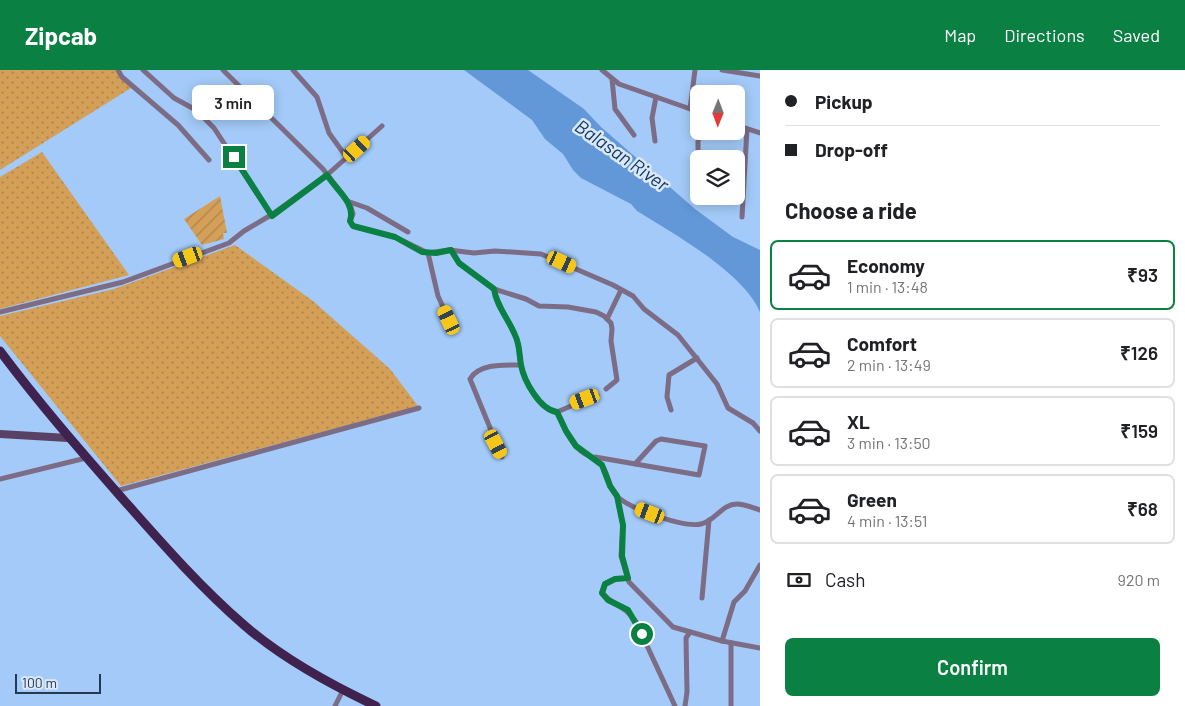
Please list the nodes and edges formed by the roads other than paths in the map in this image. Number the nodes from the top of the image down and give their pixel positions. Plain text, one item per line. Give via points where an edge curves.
1 (118, 70) edge
2 (143, 70) edge
3 (223, 70) edge
4 (292, 70) edge
5 (602, 70) edge
6 (695, 70) edge
7 (722, 70) edge
8 (760, 76) edge
9 (612, 79) junction
10 (693, 85) edge
11 (656, 97) junction
12 (690, 109) edge
13 (382, 126) dead end
14 (745, 128) edge
15 (748, 129) junction
16 (760, 133) edge
17 (634, 135) dead end
18 (655, 141) dead end
19 (347, 158) junction
20 (209, 160) dead end
21 (327, 175) junction
22 (346, 200) junction
23 (272, 216) junction
24 (742, 217) dead end
25 (408, 232) dead end
26 (451, 250) junction
27 (428, 253) junction
28 (494, 289) junction
29 (621, 290) junction
30 (0, 312) edge
31 (608, 319) junction
32 (449, 320) dead end
33 (0, 351) edge
34 (697, 358) junction
35 (521, 365) junction
36 (606, 389) dead end
37 (597, 395) dead end
38 (419, 408) dead end
39 (671, 410) dead end
40 (557, 412) junction
41 (760, 431) edge
42 (0, 434) edge
43 (68, 438) junction
44 (591, 456) junction
45 (502, 457) dead end
46 (86, 458) junction
47 (635, 464) junction
48 (0, 479) edge
49 (116, 492) junction
50 (617, 496) junction
51 (760, 510) edge
52 (709, 520) junction
53 (760, 565) edge
54 (628, 578) junction
55 (702, 598) dead end
56 (690, 632) junction
57 (722, 641) junction
58 (731, 643) junction
59 (760, 648) edge
60 (342, 690) junction
61 (335, 706) edge
62 (376, 706) edge
63 (675, 706) edge
64 (685, 706) edge
65 (731, 706) edge

1 - 20 street via 178,125
2 - 23 street via 174,98 196,110 214,128
3 - 21 street via 291,135
4 - 19 street via 318,97 329,133
5 - 9 street
6 - 10 street
7 - 8 street
9 - 11 street
9 - 17 street via 615,109
11 - 12 street
11 - 18 street via 652,118
13 - 19 street
14 - 15 street
15 - 16 street
15 - 24 street
19 - 21 street
21 - 22 street
21 - 23 street
22 - 25 street via 367,208
22 - 27 street via 352,209 350,221 353,226 395,237
23 - 30 street via 229,243 123,282
26 - 27 street
26 - 28 street via 459,263
26 - 29 street via 541,254
27 - 32 street via 438,296
28 - 31 street via 526,298 539,306 596,312
28 - 35 street via 516,337
29 - 31 street
29 - 34 street via 675,332
31 - 36 street via 617,380
33 - 43 main road
34 - 39 street via 669,375 667,397
34 - 41 street via 717,384 728,408 752,422
35 - 40 street via 532,390 547,408
35 - 45 street via 487,367 470,379
37 - 40 street
38 - 49 street
40 - 44 street via 573,442 580,451
42 - 43 street
43 - 46 main road
44 - 47 street
44 - 50 street via 603,467
46 - 48 street
46 - 49 main road
47 - 47 street via 661,439 705,446 699,475
49 - 60 main road via 174,556 245,625 301,666
50 - 52 street via 629,506 662,518 700,524
50 - 54 street via 623,525 622,556
51 - 52 street via 737,504 725,507
52 - 55 street
53 - 57 street via 734,602
54 - 56 street via 673,627
54 - 63 street via 605,584 602,593 608,600 628,610 636,622
56 - 57 street
56 - 64 street via 686,638
57 - 58 street
58 - 59 street
58 - 65 street
60 - 61 street
60 - 62 main road

